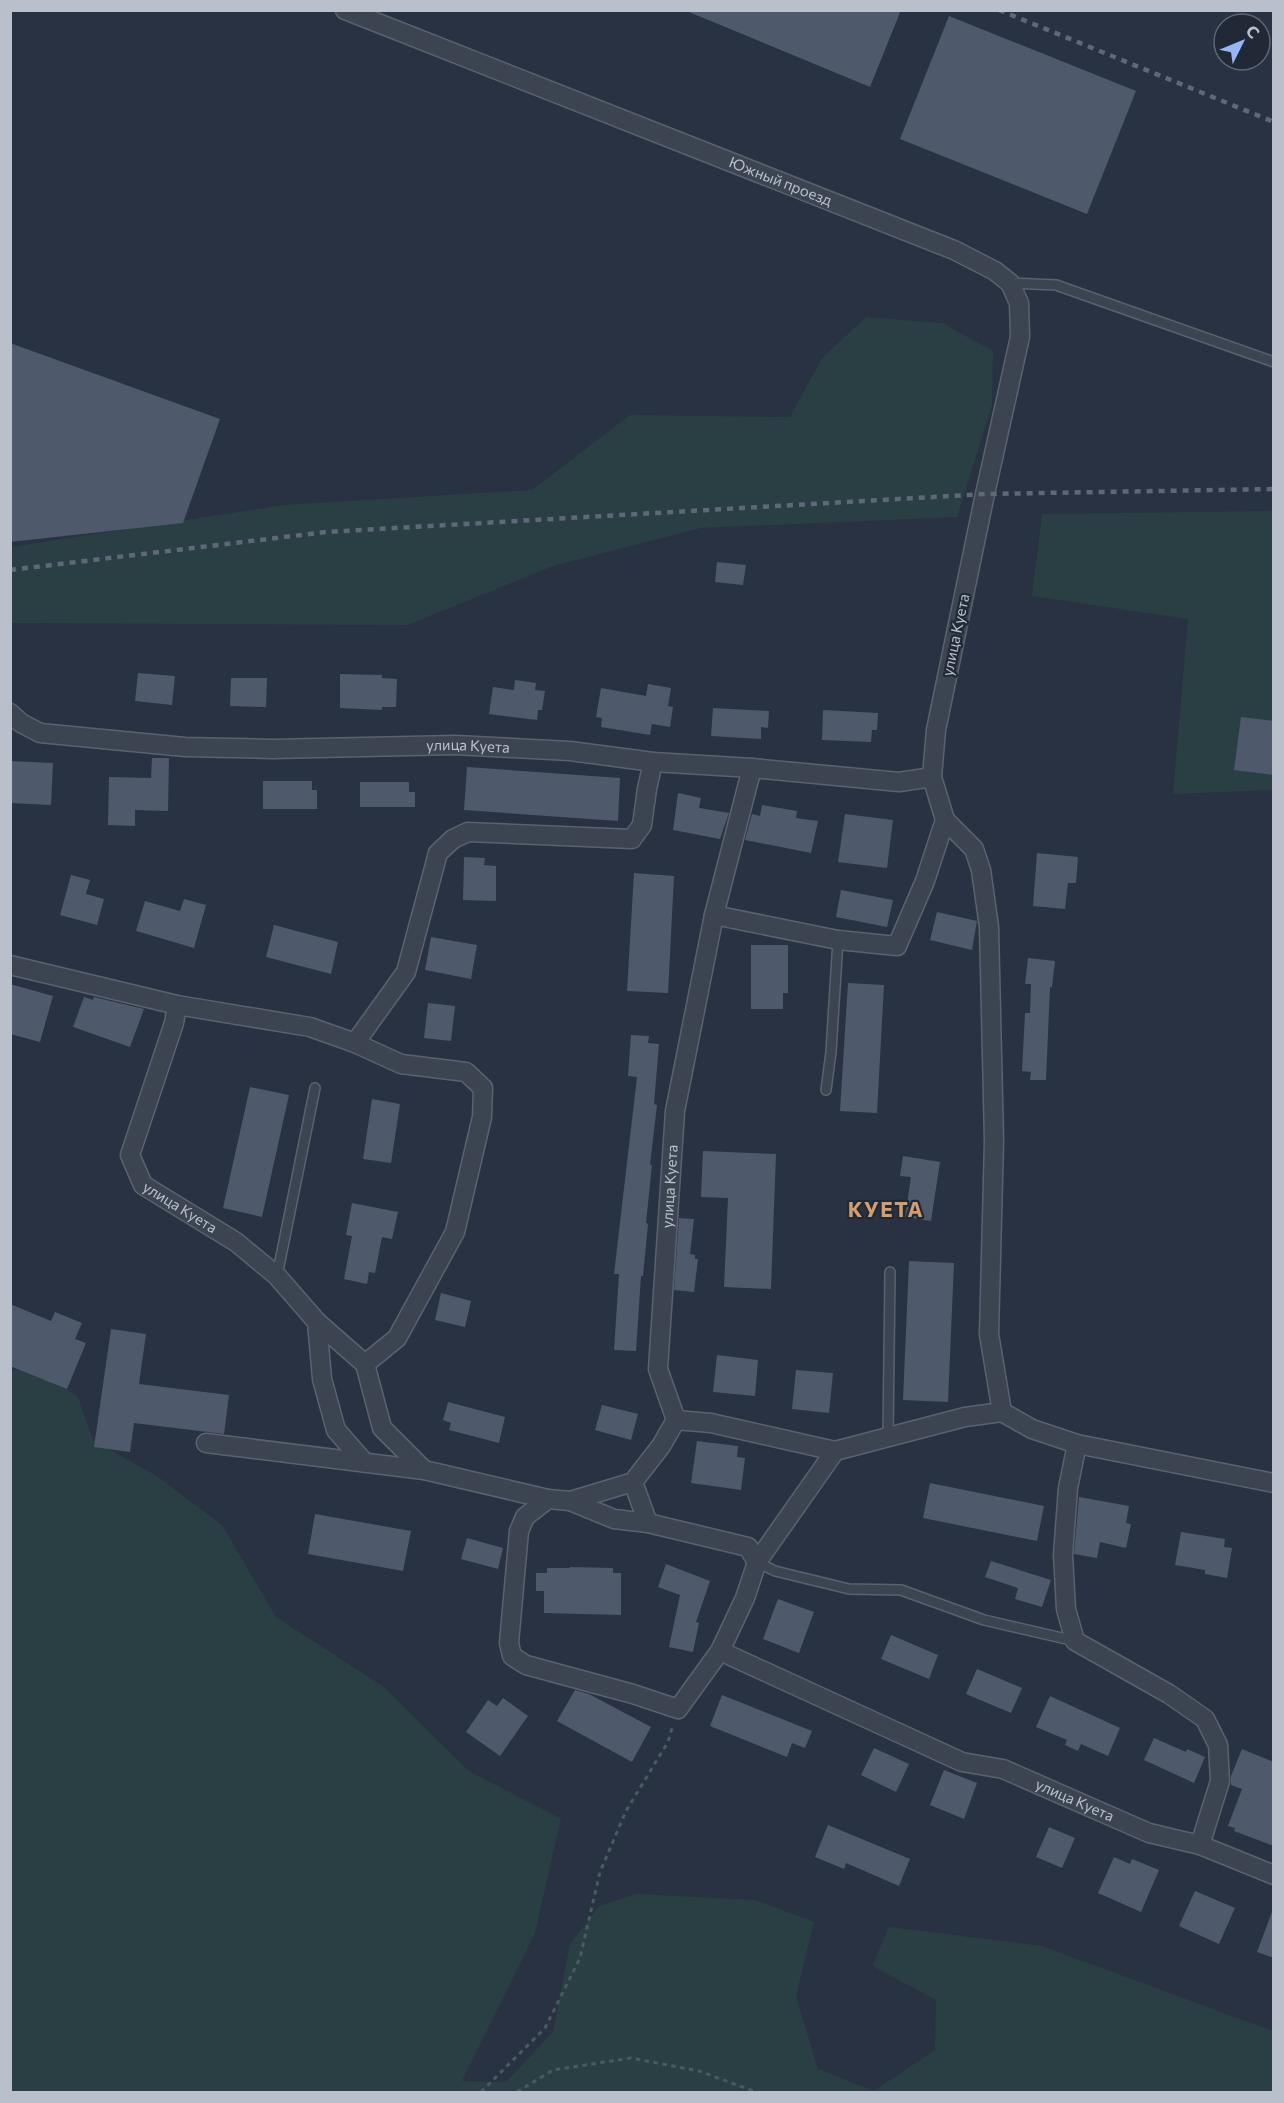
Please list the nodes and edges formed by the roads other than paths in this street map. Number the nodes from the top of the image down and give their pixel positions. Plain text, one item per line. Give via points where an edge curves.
1 (345, 10) edge
2 (1010, 283) junction
3 (1274, 362) edge
4 (10, 713) edge
5 (653, 762) junction
6 (752, 768) junction
7 (932, 777) junction
8 (945, 820) junction
9 (714, 915) junction
10 (838, 940) junction
11 (10, 965) edge
12 (177, 1005) junction
13 (355, 1043) junction
14 (315, 1088) dead end
15 (826, 1090) dead end
16 (890, 1272) dead end
17 (277, 1276) junction
18 (317, 1322) junction
19 (365, 1364) junction
20 (1002, 1412) junction
21 (676, 1420) junction
22 (888, 1437) junction
23 (206, 1443) dead end
24 (1077, 1444) junction
25 (834, 1451) junction
26 (364, 1462) junction
27 (424, 1470) junction
28 (633, 1482) junction
29 (1274, 1483) edge
30 (548, 1499) junction
31 (570, 1501) junction
32 (648, 1523) junction
33 (757, 1562) junction
34 (1075, 1641) junction
35 (720, 1651) junction
36 (1200, 1845) junction
37 (1274, 1875) edge

1 - 2 street, Южный проезд via 954,250
2 - 3 lane via 1056,285
2 - 7 street, улица Куета via 1019,303 1020,336 936,730
4 - 5 street, улица Куета via 39,733 184,747 455,745 570,751
5 - 6 street, улица Куета
5 - 13 street via 642,825 633,839 468,832 453,838 438,852 406,972
6 - 7 street, улица Куета via 899,782
6 - 9 street, улица Куета
7 - 8 street, улица Куета
8 - 10 street via 897,946
8 - 20 street, улица Куета via 974,849 989,927 994,1141 989,1334
9 - 10 street
9 - 21 street, улица Куета via 675,1111 658,1369
10 - 15 lane
11 - 12 street
12 - 13 street via 310,1027
12 - 17 street, улица Куета via 130,1155 143,1185 236,1242
13 - 19 street via 401,1064 466,1072 483,1088 482,1117 455,1232 397,1338
14 - 17 lane
16 - 22 lane
17 - 18 street, улица Куета
18 - 19 street, улица Куета
18 - 26 street via 322,1379 336,1430
19 - 27 street via 382,1428
20 - 22 street via 965,1417
20 - 24 street via 1032,1429
21 - 25 street via 711,1423
21 - 28 street
22 - 25 street
23 - 26 street
24 - 29 street
24 - 34 street via 1068,1488 1063,1555 1066,1609
25 - 33 street
26 - 27 street
27 - 30 street
28 - 31 street
28 - 32 street
30 - 31 street
30 - 35 street via 525,1517 519,1531 509,1643 512,1656 526,1665 678,1709
31 - 32 street via 614,1519
32 - 33 street via 748,1547
33 - 34 lane via 775,1571 849,1589 901,1590 984,1620
33 - 35 street
34 - 36 street via 1205,1719 1218,1745 1220,1781
35 - 36 street, улица Куета via 962,1762 1003,1769 1149,1833
36 - 37 street, улица Куета

